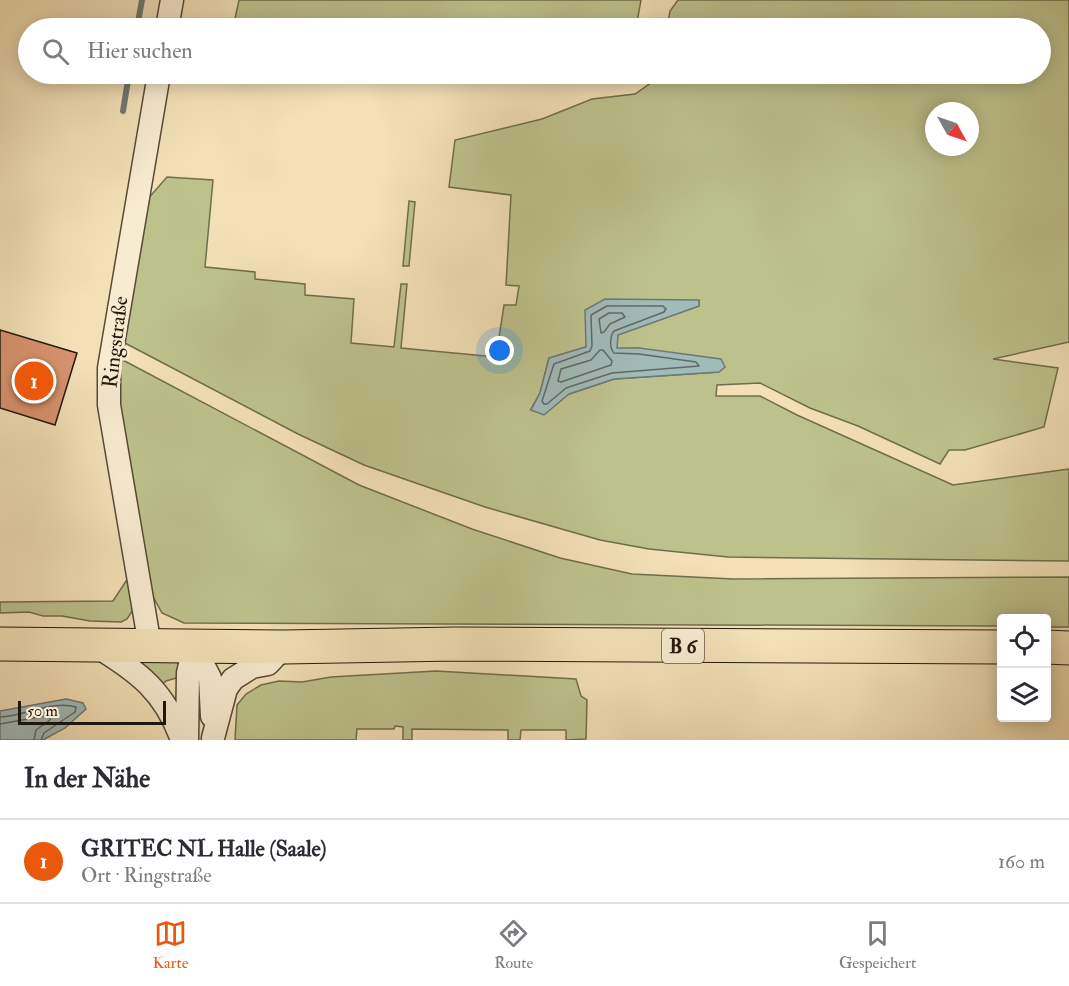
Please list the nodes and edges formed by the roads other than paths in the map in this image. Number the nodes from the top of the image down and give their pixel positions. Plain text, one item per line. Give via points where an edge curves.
1 (172, 0) edge
2 (169, 18) edge
3 (157, 84) edge
4 (0, 644) edge
5 (96, 646) junction
6 (150, 646) junction
7 (194, 647) junction
8 (284, 647) junction
9 (997, 647) edge
10 (1051, 648) edge
11 (1069, 648) edge
12 (213, 739) edge
13 (182, 740) edge
14 (187, 740) edge

1 - 2 street
3 - 6 street, Ringstraße via 109,368 109,405
4 - 5 main road, B 6
5 - 6 main road, B 6
5 - 13 street via 121,661 159,694
6 - 7 main road, B 6
7 - 8 main road, B 6
7 - 12 street via 210,678
7 - 14 street via 188,673
8 - 9 main road, B 6
8 - 12 street via 268,664 252,667 233,679 226,689
10 - 11 main road

